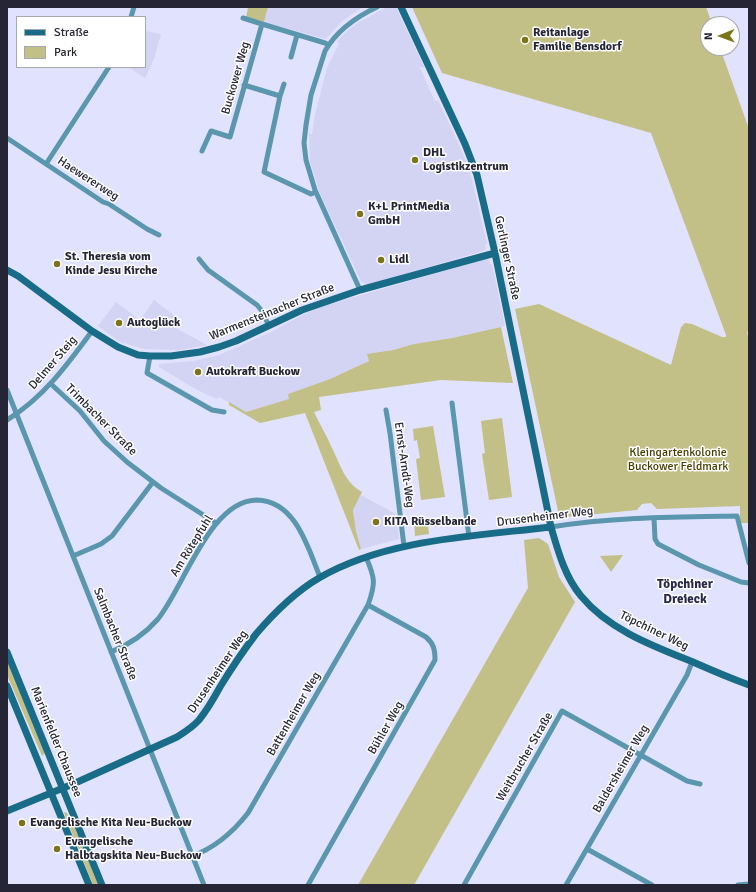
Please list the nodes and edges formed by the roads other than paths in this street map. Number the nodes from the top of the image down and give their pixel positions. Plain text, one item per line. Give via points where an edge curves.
1 (377, 7) edge
2 (401, 7) edge
3 (243, 18) dead end
4 (262, 24) junction
5 (297, 35) junction
6 (328, 45) junction
7 (291, 57) dead end
8 (108, 68) edge
9 (284, 84) dead end
10 (244, 85) junction
11 (280, 96) junction
12 (7, 138) edge
13 (202, 151) dead end
14 (46, 164) junction
15 (316, 192) junction
16 (159, 235) dead end
17 (495, 253) junction
18 (199, 259) dead end
19 (7, 270) edge
20 (360, 290) junction
21 (269, 326) junction
22 (92, 331) junction
23 (150, 356) junction
24 (51, 384) junction
25 (7, 390) edge
26 (452, 403) dead end
27 (386, 410) dead end
28 (224, 412) dead end
29 (16, 414) junction
30 (7, 420) edge
31 (153, 482) junction
32 (654, 518) junction
33 (216, 523) junction
34 (552, 527) junction
35 (469, 537) junction
36 (404, 546) junction
37 (73, 556) junction
38 (366, 557) junction
39 (749, 563) edge
40 (320, 577) junction
41 (749, 583) edge
42 (368, 605) junction
43 (7, 652) edge
44 (111, 652) junction
45 (692, 662) junction
46 (749, 685) edge
47 (7, 686) edge
48 (150, 750) junction
49 (641, 754) junction
50 (700, 784) dead end
51 (63, 789) junction
52 (51, 793) junction
53 (7, 811) edge
54 (587, 849) junction
55 (192, 856) junction
56 (749, 884) edge
57 (89, 885) edge
58 (102, 885) edge
59 (204, 885) edge
60 (308, 885) edge
61 (464, 885) edge
62 (566, 885) edge
63 (652, 885) edge
64 (738, 885) edge

1 - 6 street via 349,24
2 - 17 street, Gerlinger Straße via 477,175
3 - 4 street
4 - 5 street
4 - 10 street, Buckower Weg
5 - 6 street
5 - 7 street
6 - 15 street via 311,95 304,138 306,160
8 - 14 street
9 - 11 street
10 - 11 street
10 - 13 street, Buckower Weg via 231,138 211,131
11 - 15 street via 264,172 311,194
12 - 14 street, Haewererweg
14 - 16 street, Haewererweg
15 - 20 street
17 - 20 street, Warmensteinacher Straße
17 - 34 street, Gerlinger Straße
18 - 21 street via 208,270 257,305
19 - 22 street, Warmensteinacher Straße
20 - 21 street, Warmensteinacher Straße via 302,310
21 - 23 street, Warmensteinacher Straße via 236,341 200,352
22 - 23 street, Warmensteinacher Straße via 127,352
22 - 24 street, Delmer Steig
23 - 28 street via 147,373 212,410
24 - 29 street, Delmer Steig
24 - 31 street, Trimbacher Straße via 80,411 108,444
25 - 29 street, Salmbacher Straße
26 - 35 street
27 - 36 street, Ernst-Arndt-Weg
29 - 30 street, Delmer Steig
29 - 37 street, Salmbacher Straße
31 - 33 street, Trimbacher Straße
31 - 37 street via 112,536 102,544
32 - 34 street, Drusenheimer Weg
32 - 39 street, Drusenheimer Weg via 737,516
32 - 41 street via 655,539 658,544 698,564
33 - 40 street, Am Rötepfuhl via 230,509 245,502 260,500 275,504 290,516 300,530
33 - 44 street, Am Rötepfuhl via 157,620 132,642
34 - 35 street, Drusenheimer Weg
34 - 45 street, Töpchiner Weg via 558,553 569,576 592,607 629,634
35 - 36 street, Drusenheimer Weg
36 - 38 street, Drusenheimer Weg
37 - 44 street, Salmbacher Straße
38 - 40 street, Drusenheimer Weg
38 - 42 street, Battenheimer Weg via 374,584
40 - 48 street, Drusenheimer Weg via 298,592 268,621 242,653 198,721 177,737
42 - 55 street, Battenheimer Weg via 248,814 222,840
42 - 60 street, Bühler Weg via 426,637 435,648 435,660
43 - 51 street, Marienfelder Chaussee
44 - 48 street, Salmbacher Straße
45 - 46 street, Töpchiner Weg
45 - 49 street, Baldersheimer Weg
47 - 52 street, Marienfelder Chaussee
48 - 51 street, Drusenheimer Weg
48 - 55 street, Salmbacher Straße
49 - 50 street, Weitbrucher Straße via 687,781
49 - 54 street, Baldersheimer Weg
49 - 61 street, Weitbrucher Straße via 562,711
51 - 52 street, Drusenheimer Weg
51 - 58 street, Marienfelder Chaussee
52 - 53 street, Drusenheimer Weg
52 - 57 street, Marienfelder Chaussee
54 - 62 street, Baldersheimer Weg
54 - 63 street
55 - 59 street, Salmbacher Straße
56 - 64 street

